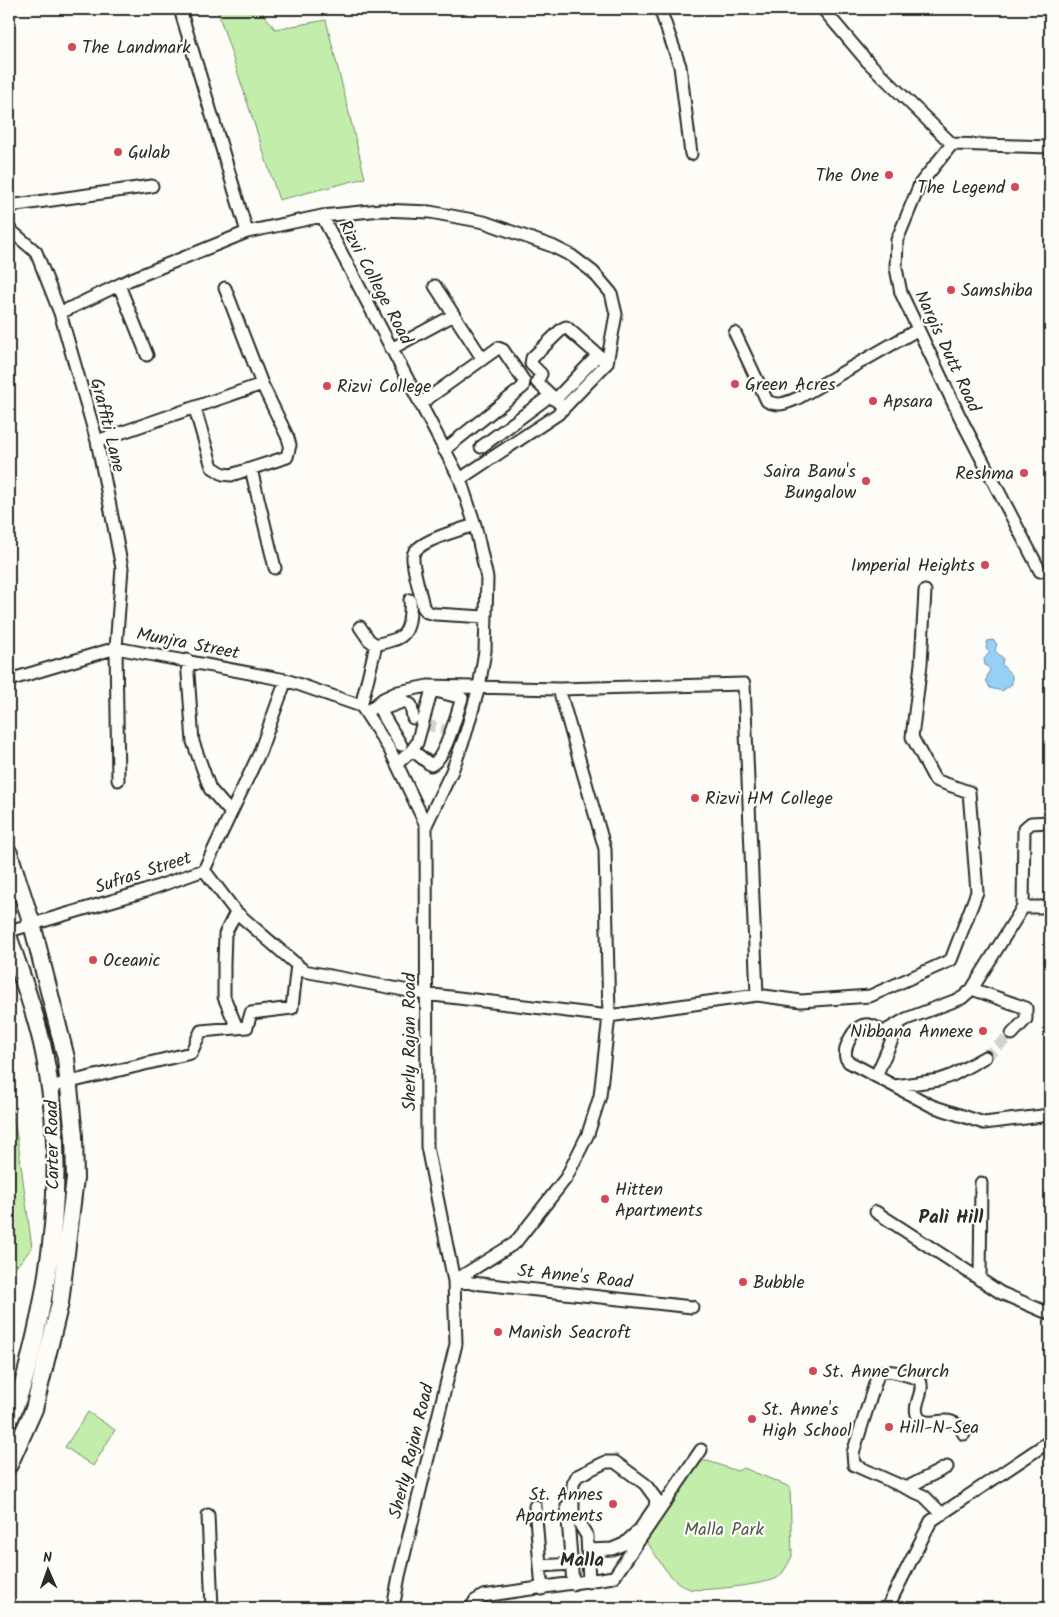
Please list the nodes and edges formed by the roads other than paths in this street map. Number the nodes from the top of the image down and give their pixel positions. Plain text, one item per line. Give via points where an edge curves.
1 (180, 9) edge
2 (660, 9) edge
3 (823, 9) edge
4 (952, 144) junction
5 (1050, 147) edge
6 (691, 154) dead end
7 (152, 186) dead end
8 (9, 206) edge
9 (322, 216) junction
10 (9, 229) edge
11 (248, 232) junction
12 (119, 285) junction
13 (435, 286) dead end
14 (225, 288) dead end
15 (60, 314) junction
16 (454, 315) junction
17 (917, 330) junction
18 (735, 333) dead end
19 (392, 349) junction
20 (147, 354) dead end
21 (598, 355) junction
22 (482, 358) junction
23 (606, 363) junction
24 (262, 384) junction
25 (553, 398) junction
26 (420, 404) junction
27 (564, 408) junction
28 (195, 409) junction
29 (97, 441) junction
30 (481, 447) dead end
31 (444, 450) junction
32 (251, 469) junction
33 (460, 479) junction
34 (475, 525) junction
35 (275, 568) dead end
36 (1040, 571) dead end
37 (925, 591) dead end
38 (410, 600) dead end
39 (485, 617) junction
40 (360, 627) dead end
41 (376, 645) junction
42 (116, 648) junction
43 (187, 660) junction
44 (9, 680) edge
45 (286, 680) junction
46 (479, 687) junction
47 (559, 689) junction
48 (462, 698) junction
49 (474, 702) junction
50 (369, 704) junction
51 (420, 722) junction
52 (449, 731) junction
53 (465, 736) junction
54 (403, 746) junction
55 (435, 763) junction
56 (397, 764) junction
57 (452, 771) junction
58 (118, 780) dead end
59 (231, 813) junction
60 (1050, 822) edge
61 (426, 824) junction
62 (9, 853) edge
63 (204, 870) junction
64 (1023, 907) junction
65 (1050, 907) edge
66 (236, 912) junction
67 (32, 924) junction
68 (9, 931) edge
69 (9, 938) edge
70 (297, 964) junction
71 (972, 989) junction
72 (425, 994) junction
73 (757, 995) junction
74 (609, 1016) junction
75 (900, 1024) junction
76 (238, 1028) junction
77 (1012, 1034) tunnel mouth
78 (985, 1057) tunnel mouth
79 (876, 1076) junction
80 (69, 1084) junction
81 (895, 1086) junction
82 (49, 1088) junction
83 (1050, 1115) edge
84 (981, 1183) dead end
85 (876, 1212) dead end
86 (980, 1280) junction
87 (454, 1281) junction
88 (692, 1308) dead end
89 (1050, 1314) edge
90 (9, 1420) edge
91 (964, 1434) dead end
92 (1050, 1441) edge
93 (701, 1450) dead end
94 (9, 1465) edge
95 (947, 1467) dead end
96 (906, 1488) junction
97 (567, 1502) dead end
98 (534, 1506) dead end
99 (942, 1514) junction
100 (208, 1515) dead end
101 (589, 1550) junction
102 (572, 1564) junction
103 (540, 1566) junction
104 (589, 1582) junction
105 (573, 1584) junction
106 (542, 1589) junction
107 (212, 1608) edge
108 (393, 1608) edge
109 (471, 1608) edge
110 (887, 1608) edge

1 - 11 street
2 - 6 street via 680,66
3 - 4 street via 868,61
4 - 5 street
4 - 17 street, Nargis Dutt Road via 920,184 897,240 896,268 901,293
7 - 8 street
9 - 11 street, Rizvi College Road
9 - 19 street, Rizvi College Road
9 - 23 street via 381,210 430,212 484,222 572,256 593,272 611,293 616,314
10 - 15 street, Graffiti Lane via 36,252
11 - 12 street, Rizvi College Road
12 - 15 street, Rizvi College Road
12 - 20 street
13 - 16 street
14 - 24 street
15 - 29 street, Graffiti Lane
16 - 19 street
16 - 22 street
17 - 18 street via 798,398 775,405 768,401
17 - 36 street, Nargis Dutt Road
19 - 26 street, Rizvi College Road
21 - 23 street
21 - 25 street
21 - 25 street via 568,328 562,329 531,360 541,374 537,382
22 - 26 street
22 - 31 street via 501,348 524,381 523,387
23 - 27 street
24 - 28 street
24 - 32 street via 290,445 287,457
25 - 27 street
25 - 30 street
26 - 31 street, Rizvi College Road
27 - 33 street
28 - 29 street
28 - 32 street via 212,466 223,474 231,475
29 - 42 street, Graffiti Lane via 122,568
31 - 33 street, Rizvi College Road
32 - 35 street
33 - 34 street, Sherly Rajan Road
34 - 39 street, Sherly Rajan Road via 487,578
34 - 39 street via 427,542 416,550 413,558 423,607 427,612
37 - 73 street via 912,737 936,780 969,792 977,892 951,960 870,996 801,1001
38 - 41 street via 406,634
39 - 46 street, Sherly Rajan Road via 485,651
40 - 41 street via 368,640
41 - 50 street
42 - 43 street, Munjra Street
42 - 44 street, Munjra Street
42 - 58 street, Graffiti Lane
43 - 45 street, Munjra Street
43 - 59 street via 193,742 210,789
45 - 50 street, Munjra Street
45 - 59 street, Sufras Street via 259,754
46 - 47 street
46 - 49 street, Sherly Rajan Road
46 - 50 street via 444,684 422,687 398,692
47 - 73 street via 744,684
47 - 74 street via 605,848
48 - 49 street
48 - 51 street via 436,691 431,693
48 - 52 street
49 - 53 street, Sherly Rajan Road
50 - 51 street via 407,702
50 - 54 street
51 - 54 street
52 - 53 street
52 - 55 street via 443,752
53 - 57 street, Sherly Rajan Road
54 - 55 street via 427,764
54 - 56 street
54 - 56 street
55 - 57 street
56 - 61 street
57 - 61 street, Sherly Rajan Road
59 - 63 street, Sufras Street
60 - 64 street via 1031,823 1023,832
61 - 72 street, Sherly Rajan Road
62 - 67 main road, Carter Road
63 - 66 street
63 - 67 street, Sufras Street
64 - 65 street
64 - 71 street
66 - 70 street
66 - 76 street via 225,934 224,997
67 - 68 street, Sufras Street
67 - 80 main road, Carter Road via 66,1058
69 - 82 main road, Carter Road via 37,1024
70 - 72 street via 304,971
70 - 76 street via 292,1008 251,1013 247,1027
71 - 75 street via 962,998
71 - 77 street via 1026,1008 1026,1019
72 - 74 street
72 - 87 street, Sherly Rajan Road via 427,1147
73 - 74 street
74 - 87 street via 600,1096 588,1134 566,1178 515,1243
75 - 79 street
75 - 79 street via 882,1029 860,1026 847,1043 845,1054 849,1062
76 - 80 street via 201,1031 191,1053
78 - 81 street via 939,1080
79 - 81 street
80 - 82 street
80 - 94 main road, Carter Road via 76,1178 60,1304 34,1409
81 - 83 street via 932,1106 984,1123
82 - 90 main road, Carter Road via 54,1137 55,1216 40,1312 22,1393
84 - 86 street
85 - 86 street
86 - 89 street via 1001,1293
87 - 88 street, St Anne's Road
87 - 108 street, Sherly Rajan Road via 456,1344
91 - 96 street via 952,1421 925,1422 919,1417 916,1410 922,1386 919,1379 880,1372 853,1453 854,1464
92 - 99 street
93 - 104 street via 614,1577
95 - 96 street
96 - 99 street via 924,1496
97 - 102 street
98 - 103 street
99 - 110 street via 931,1521
100 - 107 street
101 - 101 street via 588,1536 573,1513 573,1484 578,1476 606,1462 614,1462 645,1484 656,1499 655,1507 624,1544 612,1549
101 - 104 street
102 - 103 street
102 - 105 street
103 - 106 street
104 - 105 street
105 - 106 street
106 - 109 street via 483,1596

